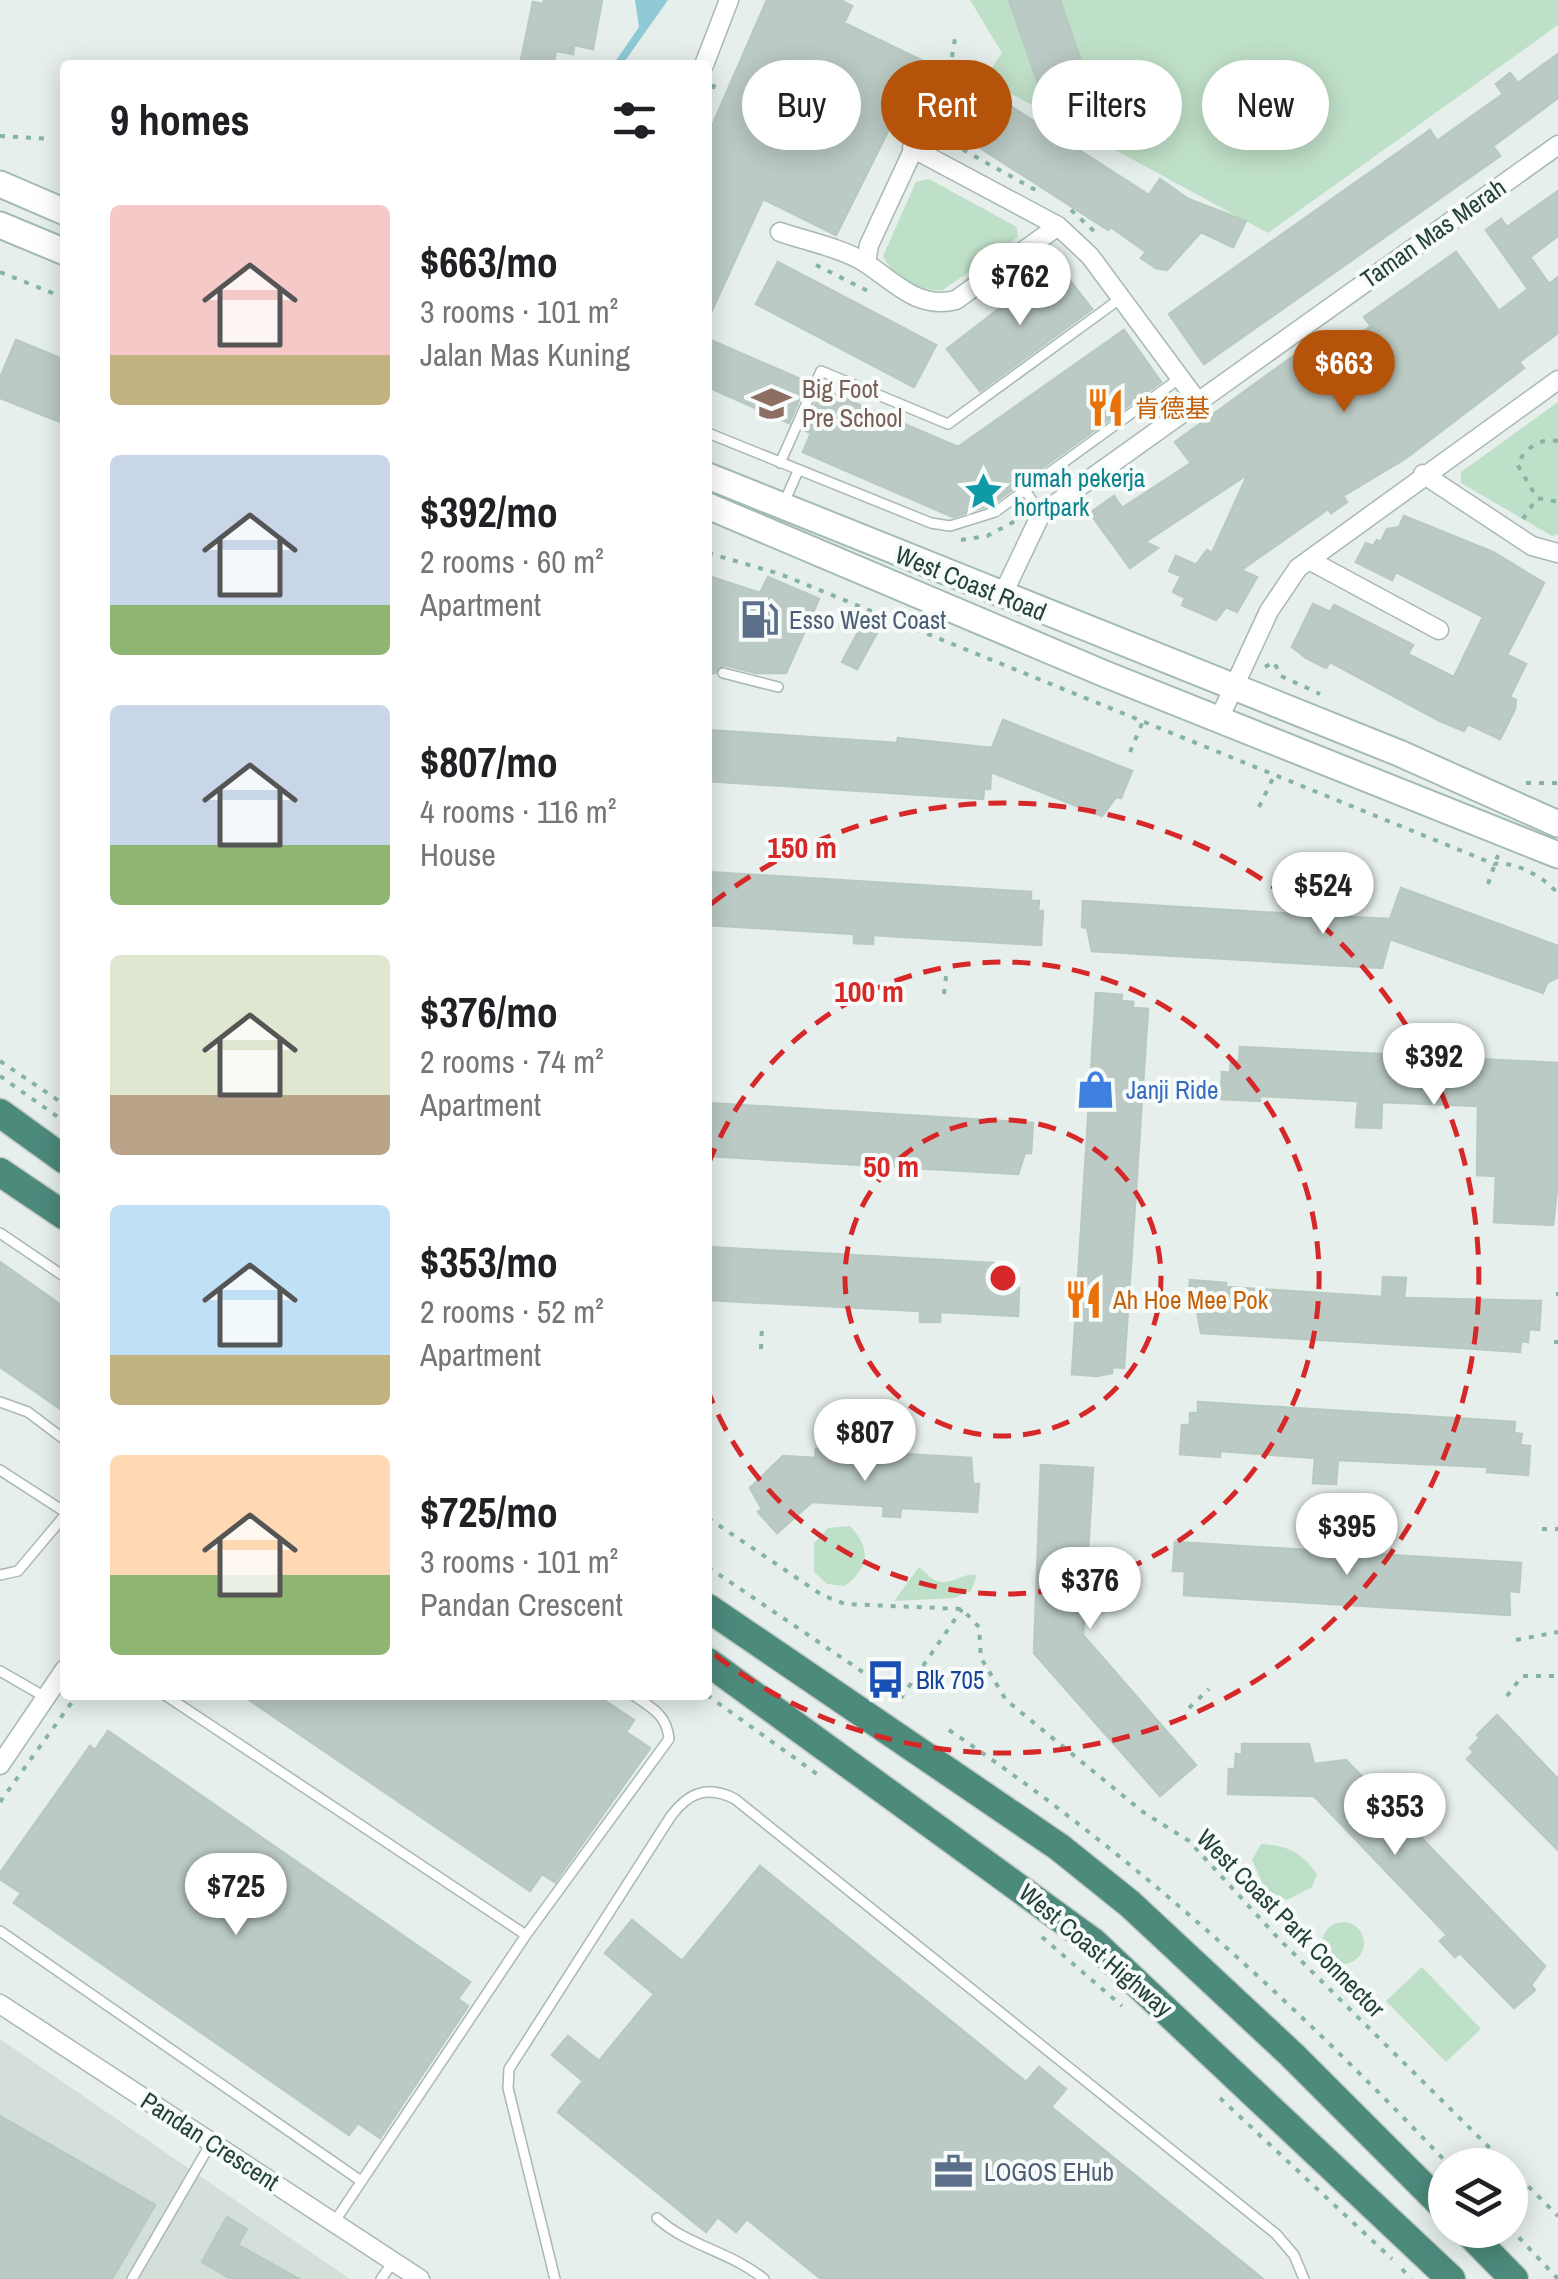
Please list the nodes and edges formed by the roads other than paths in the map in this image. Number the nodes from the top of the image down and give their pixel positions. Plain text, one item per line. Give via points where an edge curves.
1 (729, 0) edge
2 (706, 60) edge
3 (1558, 144) edge
4 (911, 150) edge
5 (916, 150) edge
6 (0, 184) edge
7 (60, 210) edge
8 (0, 226) edge
9 (1058, 226) junction
10 (780, 232) dead end
11 (60, 250) edge
12 (866, 263) junction
13 (1121, 298) junction
14 (1180, 378) junction
15 (1558, 380) edge
16 (1198, 402) junction
17 (712, 434) edge
18 (780, 463) junction
19 (798, 471) junction
20 (1423, 474) junction
21 (712, 478) edge
22 (1025, 490) junction
23 (783, 506) junction
24 (712, 508) edge
25 (1041, 514) junction
26 (857, 536) junction
27 (1558, 552) edge
28 (1309, 560) junction
29 (848, 566) junction
30 (1002, 596) junction
31 (1439, 630) dead end
32 (723, 674) dead end
33 (778, 687) dead end
34 (1234, 688) junction
35 (1219, 719) junction
36 (1558, 801) edge
37 (1520, 809) junction
38 (1558, 824) edge
39 (1558, 855) edge
40 (0, 1113) edge
41 (60, 1156) edge
42 (0, 1172) edge
43 (60, 1213) edge
44 (0, 1233) edge
45 (60, 1274) edge
46 (0, 1402) edge
47 (60, 1436) edge
48 (0, 1470) edge
49 (60, 1511) edge
50 (60, 1520) edge
51 (0, 1575) edge
52 (712, 1611) edge
53 (712, 1665) edge
54 (0, 1672) edge
55 (60, 1676) edge
56 (46, 1697) junction
57 (173, 1700) edge
58 (640, 1700) edge
59 (0, 1764) edge
60 (0, 1930) edge
61 (526, 1935) junction
62 (0, 2004) edge
63 (211, 2143) junction
64 (362, 2181) junction
65 (1428, 2191) edge
66 (657, 2218) dead end
67 (335, 2221) junction
68 (1484, 2248) edge
69 (394, 2261) junction
70 (132, 2279) edge
71 (381, 2279) edge
72 (420, 2279) edge
73 (556, 2279) edge
74 (764, 2279) edge
75 (1304, 2279) edge
76 (1450, 2279) edge
77 (1514, 2279) edge

1 - 2 street
3 - 16 street, Taman Mas Merah
4 - 12 street
5 - 9 street
6 - 7 main road
8 - 11 main road
9 - 12 street via 956,300 939,304 880,277
9 - 13 street
10 - 12 street
13 - 14 street
13 - 18 lane via 948,424 822,371
14 - 16 street
14 - 22 lane
15 - 20 street
16 - 25 street, Taman Mas Merah
17 - 18 lane
18 - 19 lane
19 - 22 lane via 950,526 995,512
19 - 23 lane
20 - 27 street via 1532,546
20 - 28 street
21 - 23 main road, West Coast Road
22 - 25 lane
23 - 26 main road, West Coast Road
24 - 29 main road, West Coast Road
25 - 30 street, Taman Mas Merah
26 - 29 main road via 858,552
26 - 30 main road, West Coast Road
28 - 31 street
28 - 34 street via 1282,588
29 - 35 main road, West Coast Road
30 - 34 main road, West Coast Road
32 - 33 lane
34 - 35 street
34 - 37 main road, West Coast Road
35 - 39 main road, West Coast Road
36 - 37 main road
37 - 38 main road, West Coast Road
40 - 41 highway
42 - 43 highway
44 - 45 lane
46 - 47 lane via 16,1405
48 - 49 lane
50 - 51 lane via 18,1571
52 - 65 highway, West Coast Highway via 1059,1847 1130,1904
53 - 76 highway, West Coast Highway via 1093,1942
54 - 56 lane
55 - 56 street
56 - 59 street
57 - 61 lane
58 - 61 lane via 668,1724 669,1739
60 - 64 lane
61 - 64 lane
62 - 63 street, Pandan Crescent
63 - 67 street, Pandan Crescent
63 - 70 lane
64 - 67 lane
66 - 74 lane via 678,2236 734,2256
67 - 69 street, Pandan Crescent
68 - 77 highway
69 - 71 lane
69 - 72 street, Pandan Crescent
73 - 75 lane via 509,2070 671,1816 691,1795 709,1790 735,1799 1276,2234

